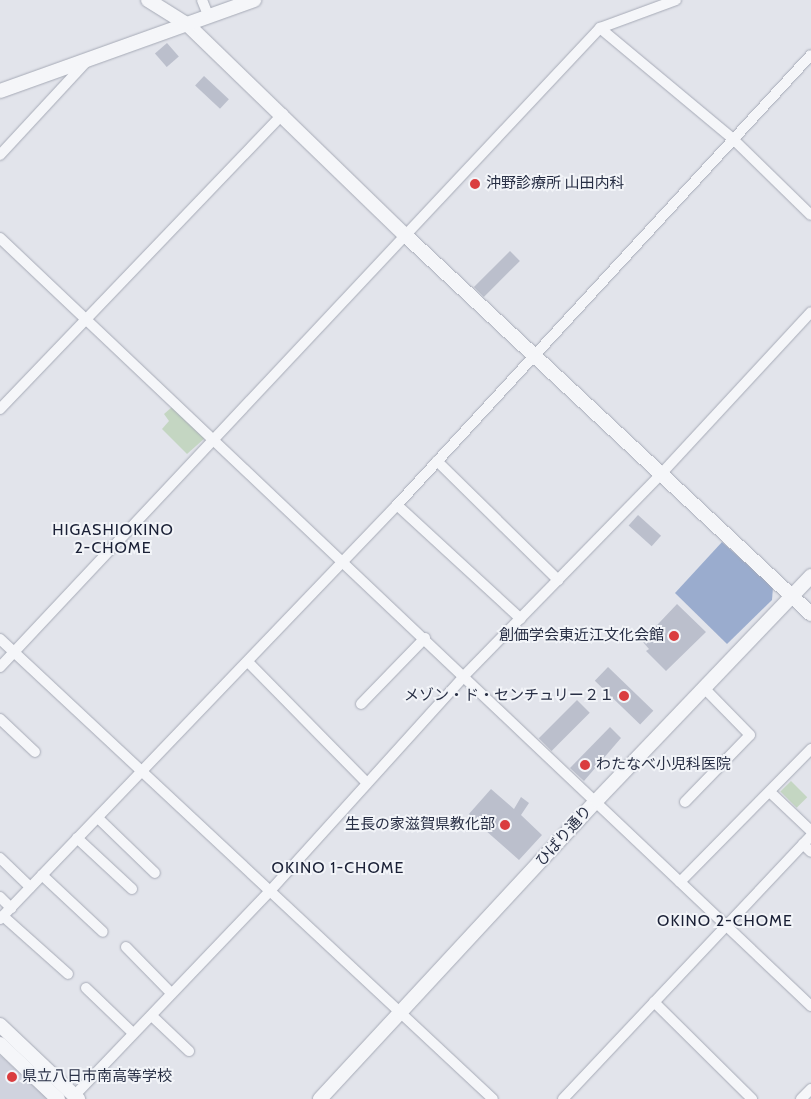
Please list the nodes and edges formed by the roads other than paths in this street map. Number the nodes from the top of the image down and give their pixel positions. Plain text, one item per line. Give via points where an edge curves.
1 (148, 0) edge
2 (202, 0) edge
3 (254, 0) edge
4 (676, 0) edge
5 (209, 17) junction
6 (188, 25) junction
7 (600, 28) junction
8 (810, 59) edge
9 (87, 62) junction
10 (0, 91) edge
11 (283, 114) junction
12 (732, 138) junction
13 (0, 155) edge
14 (811, 214) edge
15 (404, 234) junction
16 (0, 238) edge
17 (811, 312) edge
18 (86, 318) junction
19 (533, 354) junction
20 (0, 409) edge
21 (212, 438) junction
22 (437, 461) junction
23 (662, 473) junction
24 (397, 505) junction
25 (344, 561) junction
26 (811, 576) edge
27 (558, 580) junction
28 (792, 597) junction
29 (811, 614) edge
30 (521, 619) junction
31 (424, 638) junction
32 (0, 639) edge
33 (13, 652) junction
34 (248, 662) junction
35 (0, 667) edge
36 (464, 676) junction
37 (704, 688) junction
38 (361, 704) dead end
39 (0, 718) edge
40 (811, 749) edge
41 (35, 752) dead end
42 (141, 773) junction
43 (366, 782) junction
44 (771, 793) junction
45 (597, 800) junction
46 (686, 802) dead end
47 (98, 818) junction
48 (811, 831) edge
49 (811, 836) edge
50 (78, 838) junction
51 (807, 848) edge
52 (0, 858) edge
53 (155, 873) dead end
54 (42, 875) junction
55 (680, 882) junction
56 (30, 887) junction
57 (132, 889) dead end
58 (270, 891) junction
59 (0, 897) edge
60 (11, 908) junction
61 (2, 918) edge
62 (726, 924) junction
63 (103, 932) dead end
64 (126, 947) dead end
65 (68, 974) dead end
66 (86, 988) dead end
67 (171, 993) junction
68 (654, 1002) junction
69 (811, 1006) edge
70 (401, 1014) junction
71 (152, 1016) junction
72 (0, 1025) edge
73 (133, 1033) junction
74 (0, 1044) edge
75 (189, 1051) dead end
76 (811, 1089) edge
77 (76, 1097) edge
78 (58, 1099) edge
79 (320, 1099) edge
80 (493, 1099) edge
81 (562, 1099) edge
82 (752, 1099) edge
83 (801, 1099) edge

1 - 6 street
2 - 5 street
3 - 5 street
4 - 7 street
5 - 6 street
6 - 9 street
6 - 11 street
7 - 12 street
7 - 15 street
8 - 12 street
9 - 10 street
9 - 13 street
11 - 15 street
11 - 18 street
12 - 14 street
12 - 19 street
15 - 19 street
15 - 21 street
16 - 18 street
17 - 23 street
18 - 20 street
18 - 21 street
19 - 22 street
19 - 23 street
21 - 25 street
21 - 33 street
22 - 24 street
22 - 27 street
23 - 27 street
23 - 28 street
24 - 25 street
24 - 30 street
25 - 31 street
25 - 34 street
26 - 28 street, ひばり通り
27 - 30 street
28 - 29 street
28 - 37 street, ひばり通り
30 - 36 street
31 - 36 street
31 - 38 street
32 - 33 street
33 - 35 street
33 - 42 street
34 - 42 street
34 - 43 street
36 - 43 street
36 - 45 street
37 - 45 street, ひばり通り
37 - 46 street via 750,735
39 - 41 street
40 - 44 street
42 - 47 street
42 - 58 street
43 - 58 street
44 - 48 street
44 - 55 street
45 - 55 street
45 - 70 street, ひばり通り
47 - 50 street
47 - 53 street
49 - 51 street
50 - 54 street
50 - 57 street
51 - 62 street
52 - 56 street
54 - 56 street
54 - 63 street
55 - 62 street
56 - 60 street
58 - 67 street
58 - 70 street
59 - 60 street
60 - 61 street
61 - 65 street
62 - 68 street
62 - 69 street
64 - 67 street
66 - 73 street
67 - 71 street
68 - 81 street
68 - 82 street
70 - 79 street, ひばり通り
70 - 80 street
71 - 73 street
71 - 75 street
72 - 77 street
73 - 77 street
74 - 78 street
76 - 83 street

